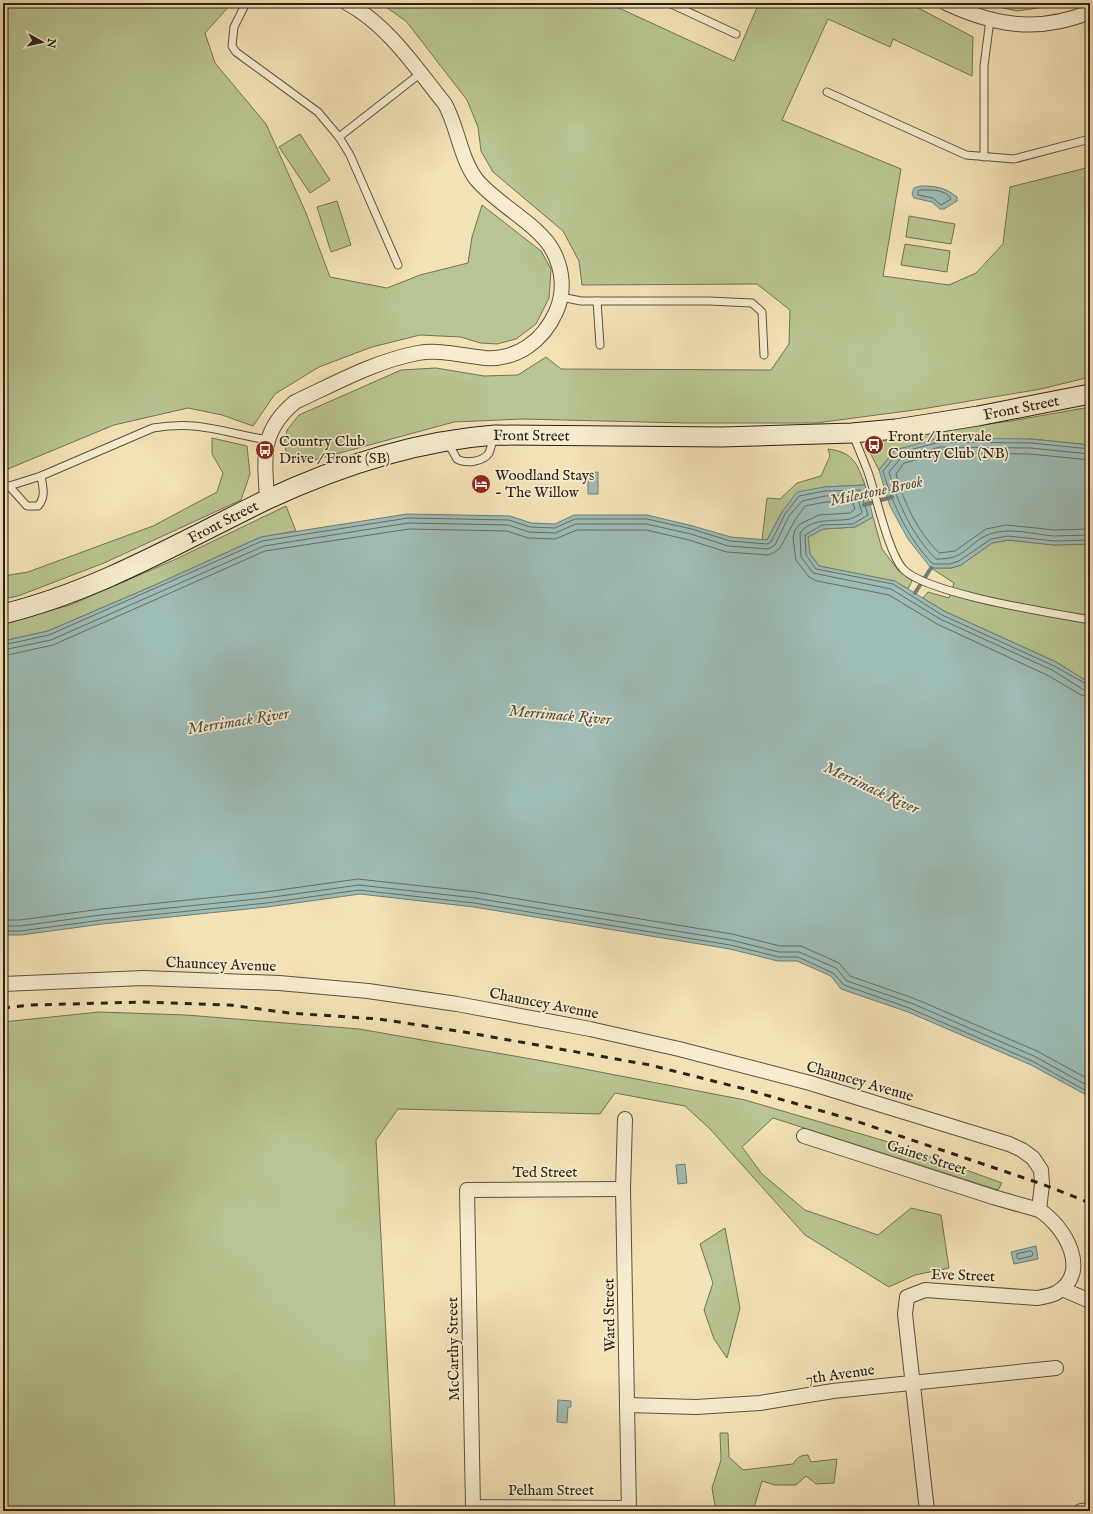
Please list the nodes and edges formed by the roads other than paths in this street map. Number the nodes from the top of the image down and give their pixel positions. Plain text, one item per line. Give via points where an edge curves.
1 (246, 3) edge
2 (346, 3) edge
3 (670, 3) edge
4 (953, 5) edge
5 (1090, 12) edge
6 (990, 20) junction
7 (736, 34) dead end
8 (421, 73) junction
9 (827, 92) dead end
10 (339, 137) junction
11 (1090, 139) edge
12 (984, 158) junction
13 (398, 265) dead end
14 (561, 298) junction
15 (597, 301) junction
16 (600, 345) dead end
17 (764, 355) dead end
18 (1090, 394) edge
19 (852, 433) junction
20 (268, 440) junction
21 (41, 476) junction
22 (6, 487) edge
23 (267, 500) junction
24 (3, 614) edge
25 (1090, 620) edge
26 (3, 984) edge
27 (625, 1119) dead end
28 (804, 1136) dead end
29 (623, 1189) junction
30 (467, 1190) joint
31 (1039, 1210) junction
32 (1062, 1290) junction
33 (1090, 1301) edge
34 (1056, 1368) dead end
35 (913, 1382) junction
36 (628, 1406) junction
37 (473, 1507) joint
38 (629, 1509) edge
39 (1090, 1510) edge
40 (927, 1511) edge
41 (1081, 1511) edge

1 - 10 lane via 234,27 232,46 236,52 318,112
2 - 8 street via 380,27
3 - 7 lane
4 - 6 street
5 - 6 street via 1062,21 1032,25
6 - 12 lane via 984,66
8 - 10 lane
8 - 14 street via 453,117 464,156 477,180 552,249 561,275
9 - 12 lane via 966,156
10 - 13 lane via 353,162
11 - 12 lane via 1014,159
14 - 15 lane
14 - 20 street via 546,332 528,347 501,357 420,353 379,364 295,402 274,424
15 - 16 lane
15 - 17 lane via 752,303 762,312
18 - 19 main road, Front Street via 978,416
19 - 23 main road, Front Street via 692,437 495,435 447,440 379,456 321,476
19 - 25 lane via 894,553 903,568 916,578 958,593
20 - 21 lane via 211,427 172,425 153,428
20 - 23 street via 265,460
21 - 22 lane
21 - 22 lane via 44,492 38,506 27,506
23 - 24 main road, Front Street via 99,582
26 - 31 street, Chauncey Avenue via 143,978 286,983 368,991 457,1004 590,1029 810,1083 1009,1144 1033,1158 1041,1170
27 - 29 street, Ward Street
28 - 31 street, Gaines Street
29 - 30 street, Ted Street
29 - 36 street, Ward Street
30 - 37 street, McCarthy Street
31 - 32 street via 1057,1226 1074,1257 1070,1280
32 - 33 street
32 - 35 street, Eve Street via 1054,1295 1038,1298 925,1290 907,1296 905,1314
34 - 35 street, 7th Avenue
35 - 36 street, 7th Avenue via 760,1403 696,1407
35 - 40 street, Eve Street
36 - 38 street, Ward Street
37 - 38 street, Pelham Street
39 - 41 street

